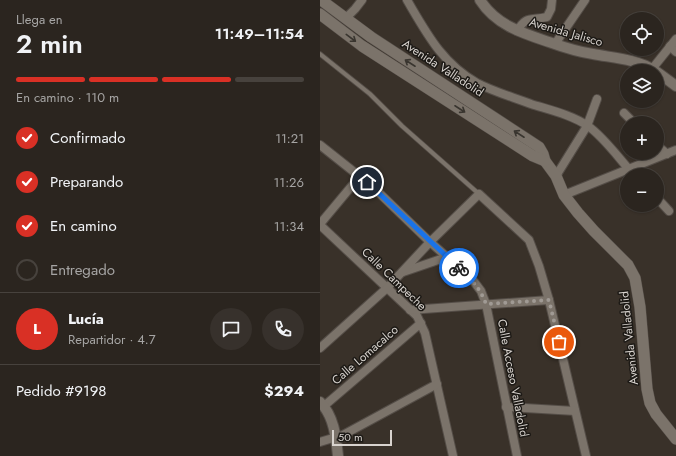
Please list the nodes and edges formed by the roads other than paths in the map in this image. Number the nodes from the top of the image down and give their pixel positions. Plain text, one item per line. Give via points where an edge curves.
1 (321, 0) edge
2 (362, 0) edge
3 (407, 0) edge
4 (480, 0) edge
5 (552, 0) edge
6 (585, 0) edge
7 (320, 14) edge
8 (346, 18) junction
9 (516, 31) junction
10 (676, 39) edge
11 (555, 44) junction
12 (670, 46) junction
13 (676, 52) edge
14 (320, 54) edge
15 (641, 64) edge
16 (659, 64) edge
17 (664, 77) edge
18 (676, 86) edge
19 (596, 99) dead end
20 (624, 113) dead end
21 (627, 116) edge
22 (587, 126) junction
23 (320, 145) edge
24 (676, 150) edge
25 (664, 151) edge
26 (667, 154) junction
27 (545, 161) junction
28 (627, 168) edge
29 (639, 168) edge
30 (360, 176) junction
31 (556, 176) junction
32 (620, 176) edge
33 (479, 194) junction
34 (564, 195) junction
35 (664, 205) edge
36 (669, 210) dead end
37 (320, 225) edge
38 (430, 242) junction
39 (447, 257) junction
40 (402, 272) junction
41 (387, 288) junction
42 (549, 300) junction
43 (486, 304) junction
44 (410, 310) junction
45 (421, 323) junction
46 (320, 348) edge
47 (437, 384) junction
48 (322, 404) edge
49 (506, 407) junction
50 (575, 411) junction
51 (336, 436) junction
52 (676, 439) edge
53 (320, 442) edge
54 (338, 456) edge
55 (454, 456) edge
56 (517, 456) edge
57 (586, 456) edge

1 - 8 main road, Avenida Valladolid
2 - 8 street
3 - 22 street via 438,50 466,76 488,88
4 - 9 street, Avenida Jalisco via 490,13
5 - 9 street via 551,9 546,17 522,22
6 - 11 street
7 -> 27 main road, Avenida Valladolid via 369,50 533,156
27 -> 8 main road, Avenida Valladolid via 539,147 370,37
9 - 11 street, Avenida Jalisco
10 - 12 street
11 - 15 street, Avenida Jalisco
12 - 13 street
12 - 16 street
14 - 33 lane via 370,94
17 - 18 street, Avenida Jalisco
19 - 22 street
20 - 21 street
22 - 28 street
22 - 31 street
23 - 30 street, Calle Acceso Valladolid
24 - 26 street
25 - 26 street
26 - 29 street
27 - 31 main road, Avenida Valladolid
30 - 37 street
30 - 38 street, Calle Acceso Valladolid
31 - 34 main road, Avenida Valladolid
32 - 34 street
33 - 38 street
33 - 42 street via 529,240
34 - 52 main road, Avenida Valladolid via 594,231 628,265 635,278 650,403
35 - 36 street
37 - 41 street, Calle Campeche
38 - 39 street, Calle Acceso Valladolid
38 - 40 street
39 - 40 street
39 - 43 street, Calle Acceso Valladolid via 472,279
40 - 41 street
41 - 44 street, Calle Campeche
41 - 46 street
42 - 43 street
42 - 50 street
43 - 44 street
43 - 49 street, Calle Acceso Valladolid
44 - 45 street, Calle Campeche
45 - 47 street, Calle Campeche
45 - 48 street, Calle Lomacalco
47 - 51 street via 343,435
47 - 55 street, Calle Campeche
48 - 51 street via 334,426
49 - 50 street
49 - 56 street, Calle Acceso Valladolid
50 - 57 street
51 - 53 street
51 - 54 street

